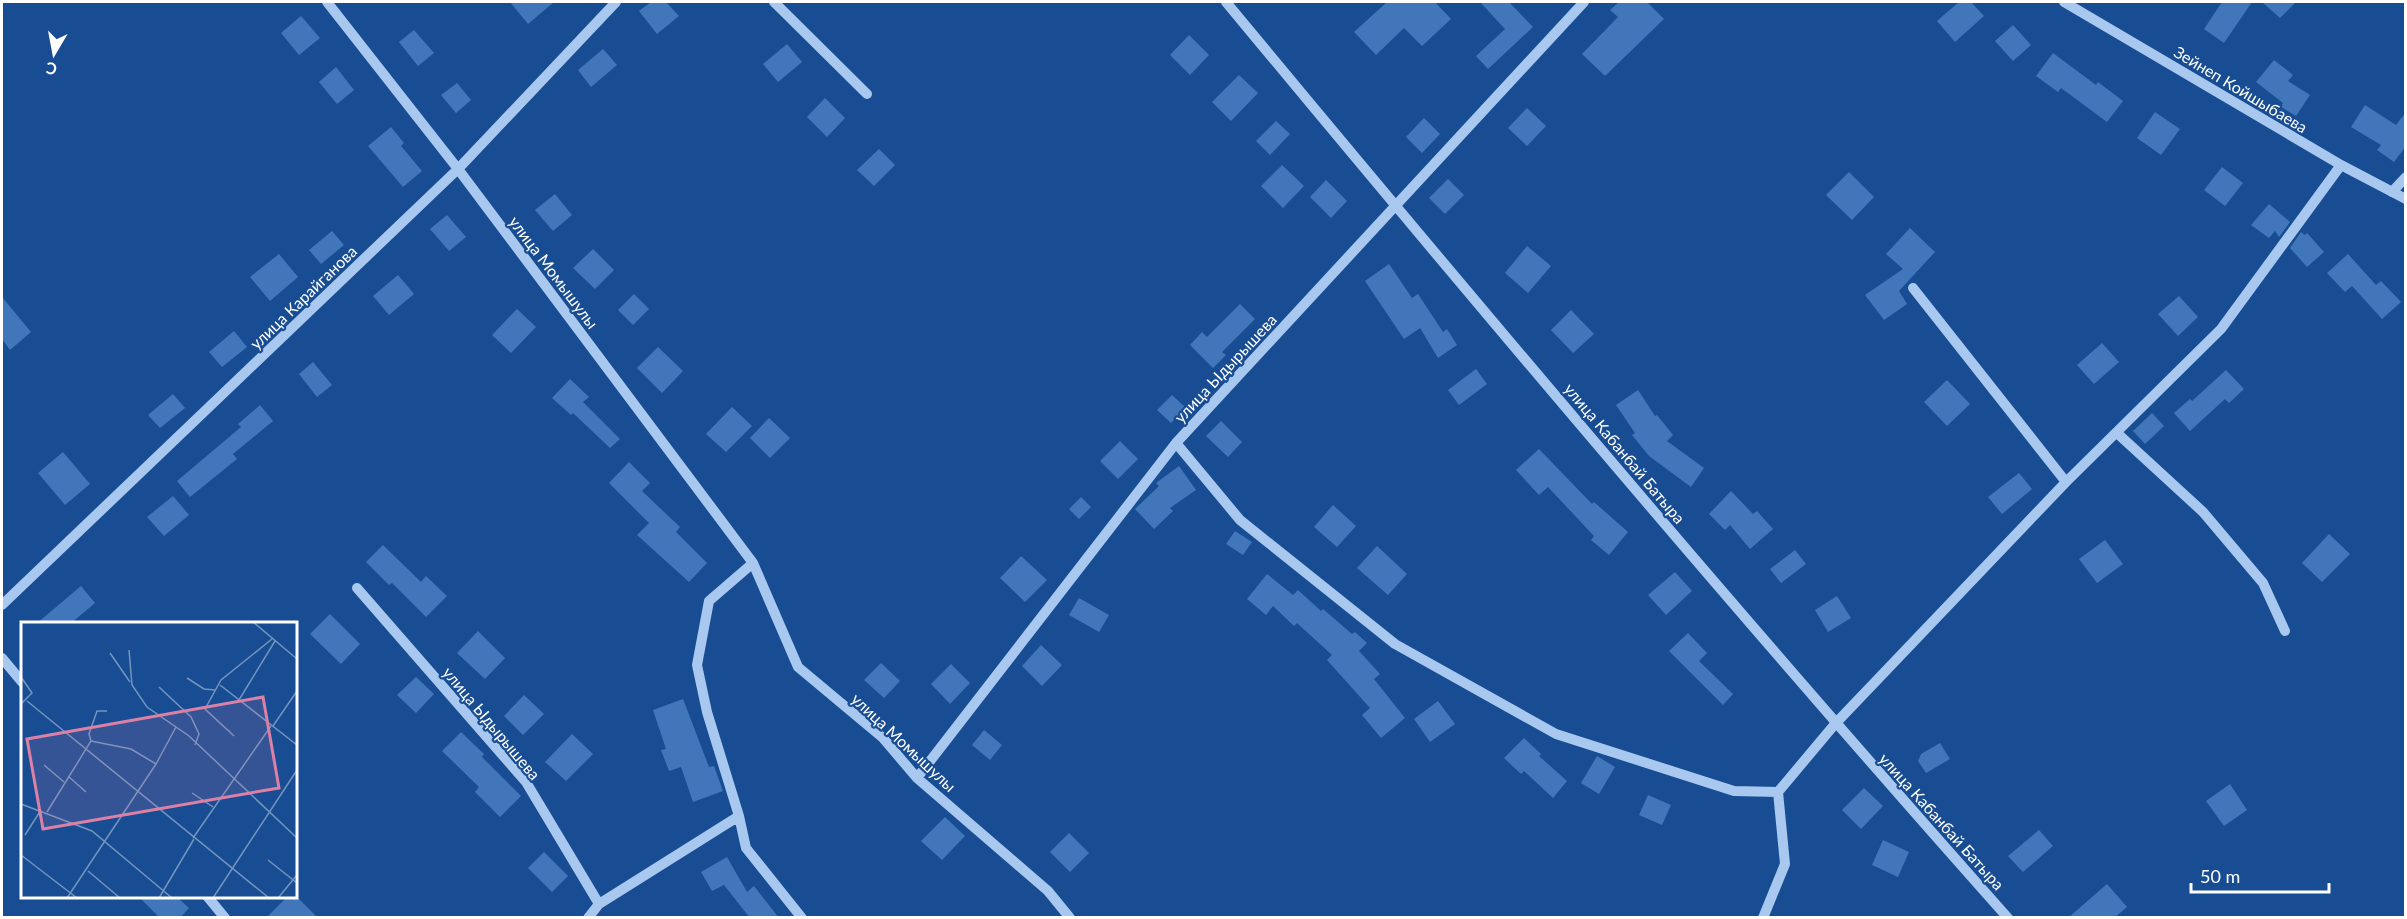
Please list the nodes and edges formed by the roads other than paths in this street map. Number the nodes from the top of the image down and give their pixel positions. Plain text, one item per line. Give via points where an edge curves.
1 (327, 2) edge
2 (616, 2) edge
3 (774, 2) edge
4 (1226, 2) edge
5 (1584, 2) edge
6 (2064, 2) edge
7 (867, 94) dead end
8 (2340, 165) junction
9 (458, 169) junction
10 (2406, 177) edge
11 (2392, 192) junction
12 (2406, 199) edge
13 (1395, 206) junction
14 (1913, 288) dead end
15 (2116, 433) junction
16 (1176, 443) junction
17 (2066, 482) junction
18 (753, 563) junction
19 (357, 588) dead end
20 (2, 605) edge
21 (2285, 631) dead end
22 (2, 658) edge
23 (21, 681) edge
24 (1835, 724) junction
25 (917, 778) junction
26 (1778, 792) junction
27 (739, 816) junction
28 (208, 898) edge
29 (599, 904) junction
30 (225, 918) edge
31 (588, 918) edge
32 (802, 918) edge
33 (1070, 918) edge
34 (1763, 918) edge
35 (2008, 918) edge

1 - 9 street, улица Момышулы
2 - 9 street, улица Карайганова
3 - 7 street
4 - 13 street, улица Кабанбай Батыра
5 - 13 street, улица Ыдырышева
6 - 8 street, Зейнеп Койшыбаева
8 - 11 street, Зейнеп Койшыбаева
8 - 15 street via 2221,329
9 - 18 street, улица Момышулы
9 - 20 street, улица Карайганова
10 - 11 street
11 - 12 street, Зейнеп Койшыбаева
13 - 16 street, улица Ыдырышева
13 - 24 street, улица Кабанбай Батыра
14 - 17 street
15 - 17 street
15 - 21 street via 2203,512 2263,583
16 - 25 street, улица Ыдырышева
16 - 26 street via 1240,520 1395,644 1556,734 1734,791
17 - 24 street
18 - 25 street, улица Момышулы via 798,667 883,738
18 - 27 street via 709,601 698,665 707,712
19 - 29 street, улица Ыдырышева via 526,782
22 - 23 street
24 - 26 street
24 - 35 street, улица Кабанбай Батыра
25 - 33 street, улица Момышулы via 1048,891
26 - 34 street via 1785,864
27 - 29 street
27 - 32 street via 746,848
28 - 30 street
29 - 31 street

